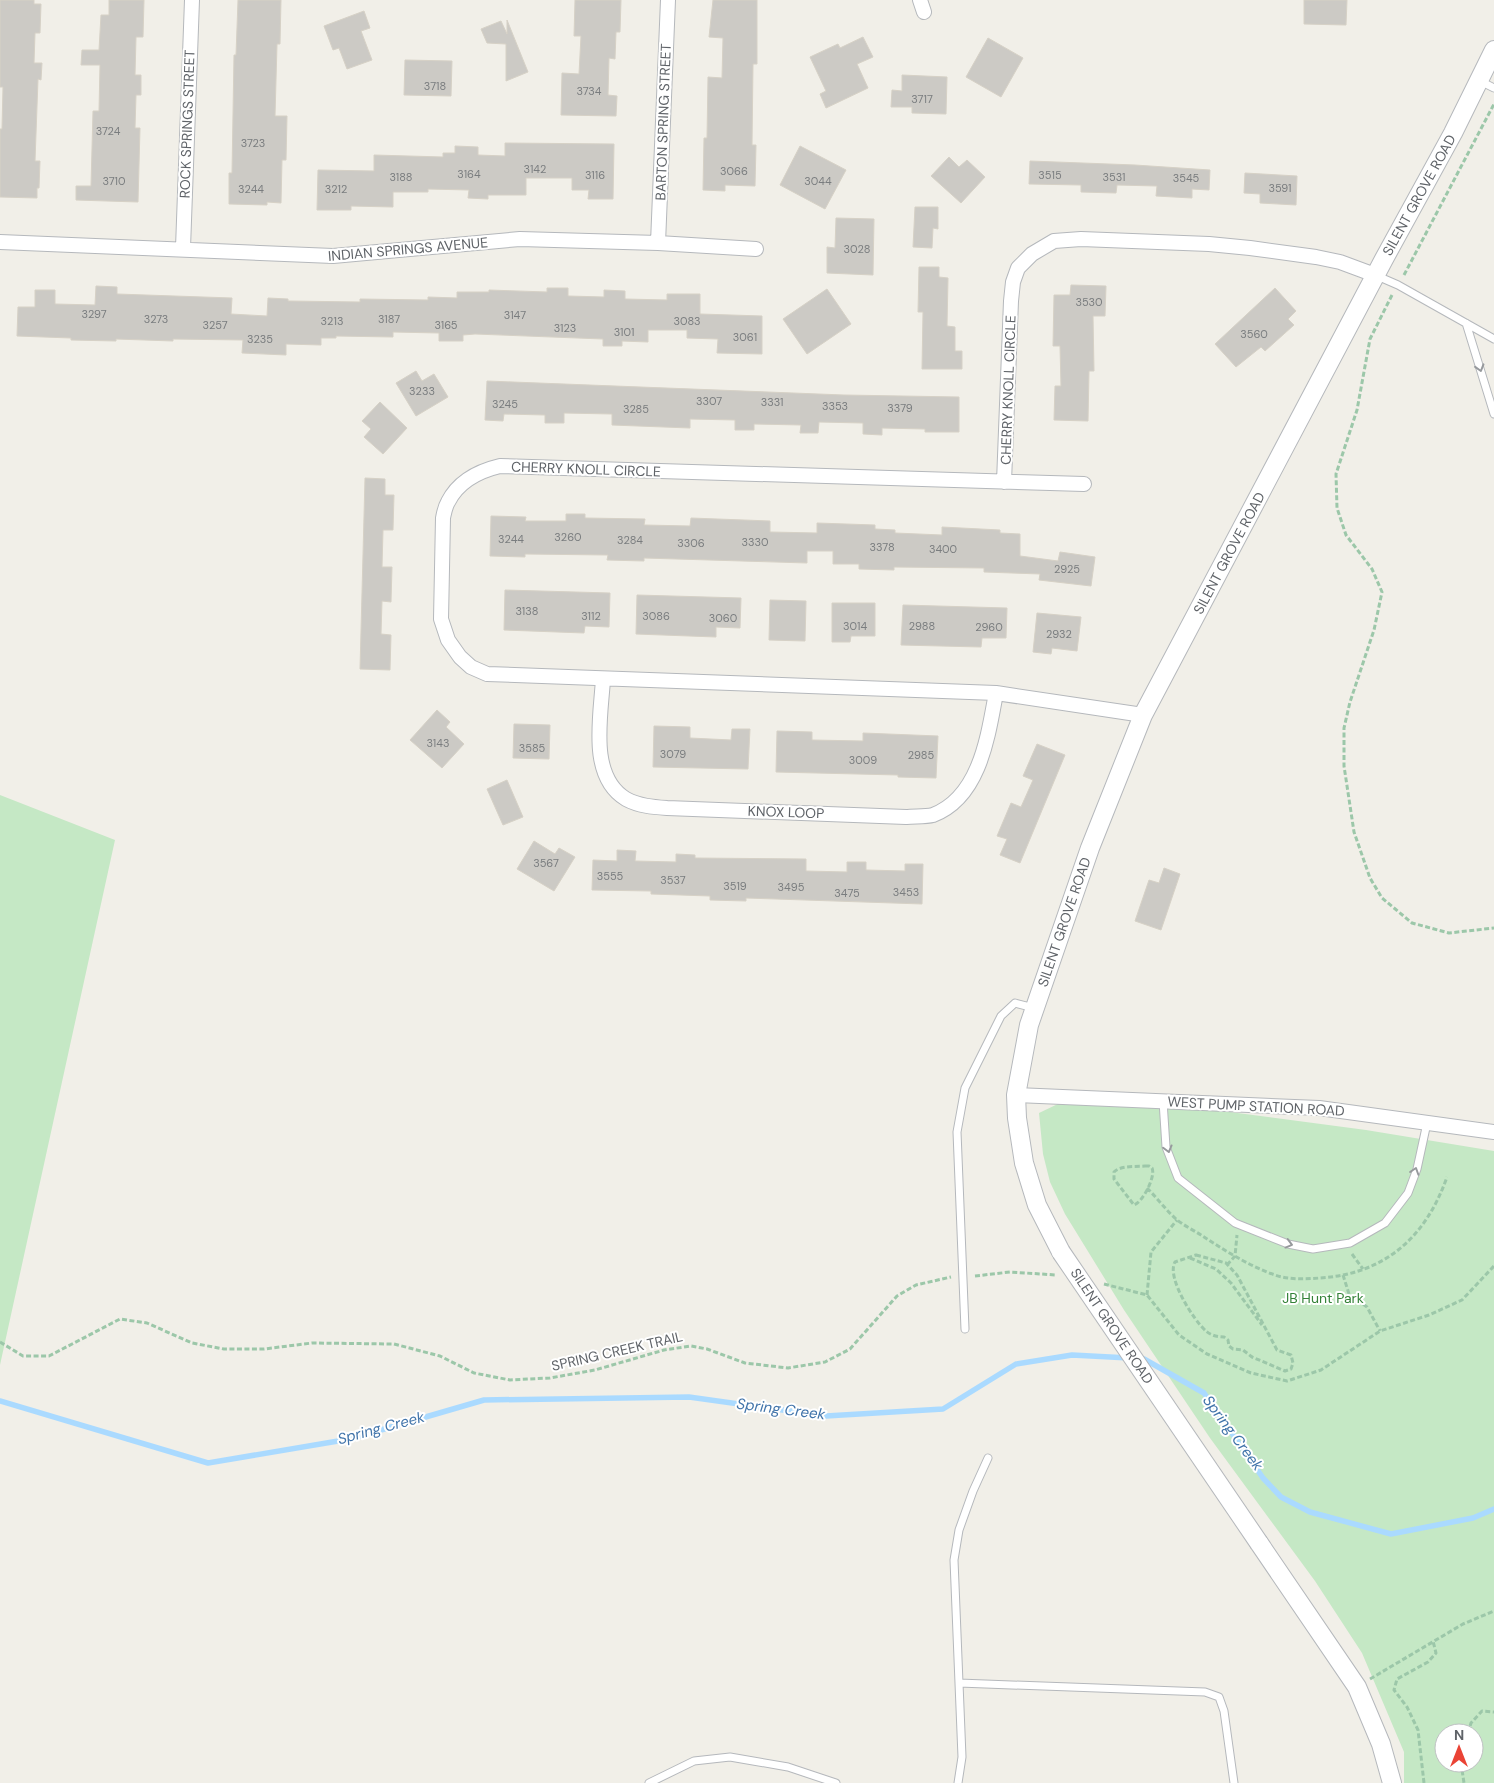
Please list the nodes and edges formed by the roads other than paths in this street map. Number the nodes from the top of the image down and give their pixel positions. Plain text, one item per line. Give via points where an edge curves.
1 (192, 0) edge
2 (668, 0) edge
3 (1494, 50) edge
4 (1487, 85) edge
5 (0, 242) edge
6 (658, 243) junction
7 (183, 248) junction
8 (756, 249) dead end
9 (1375, 275) junction
10 (1466, 323) junction
11 (1494, 339) edge
12 (1494, 414) edge
13 (1004, 482) junction
14 (1084, 484) dead end
15 (603, 679) junction
16 (996, 693) junction
17 (1143, 715) junction
18 (1035, 1008) junction
19 (1016, 1094) junction
20 (1163, 1100) junction
21 (1427, 1123) junction
22 (1494, 1132) edge
23 (965, 1329) dead end
24 (988, 1458) dead end
25 (959, 1684) junction
26 (648, 1783) edge
27 (836, 1783) edge
28 (958, 1783) edge
29 (1234, 1783) edge
30 (1392, 1783) edge

1 - 7 street, ROCK SPRINGS STREET
2 - 6 street, BARTON SPRING STREET
3 - 4 street, SILENT GROVE ROAD
4 - 9 street, SILENT GROVE ROAD
5 - 7 street, INDIAN SPRINGS AVENUE
6 - 7 street, INDIAN SPRINGS AVENUE via 520,239 333,256
6 - 8 street, INDIAN SPRINGS AVENUE
9 - 10 lane
9 - 13 street, CHERRY KNOLL CIRCLE via 1316,257 1208,244 1080,239 1054,241 1032,254 1018,268 1013,282
9 - 17 street, SILENT GROVE ROAD
10 - 11 lane
10 -> 12 lane
13 - 14 street
13 - 15 street, CHERRY KNOLL CIRCLE via 500,466 484,470 467,480 447,502 443,518 441,619 448,640 460,657 487,674
15 - 16 street, CHERRY KNOLL CIRCLE
15 - 16 street, KNOX LOOP via 600,744 601,764 607,779 626,798 645,806 667,808 932,815 951,805 968,785 979,764
16 - 17 street, CHERRY KNOLL CIRCLE
17 - 18 street, SILENT GROVE ROAD via 1090,848
18 - 19 street, SILENT GROVE ROAD
18 - 23 lane via 1015,1003 1001,1016 965,1088 957,1132
19 - 20 street, WEST PUMP STATION ROAD
19 - 30 street, SILENT GROVE ROAD, bridge via 1024,1163 1037,1205 1061,1252 1357,1687 1381,1744
20 - 21 street, WEST PUMP STATION ROAD via 1319,1108
20 -> 21 lane via 1166,1147 1178,1178 1238,1225 1288,1244 1313,1249 1350,1243 1385,1223 1408,1193
21 - 22 street, WEST PUMP STATION ROAD
24 - 25 lane via 959,1530 954,1560
25 - 28 lane via 962,1757
25 - 29 lane via 1205,1692 1219,1696
26 - 27 lane via 694,1761 730,1757 788,1768

